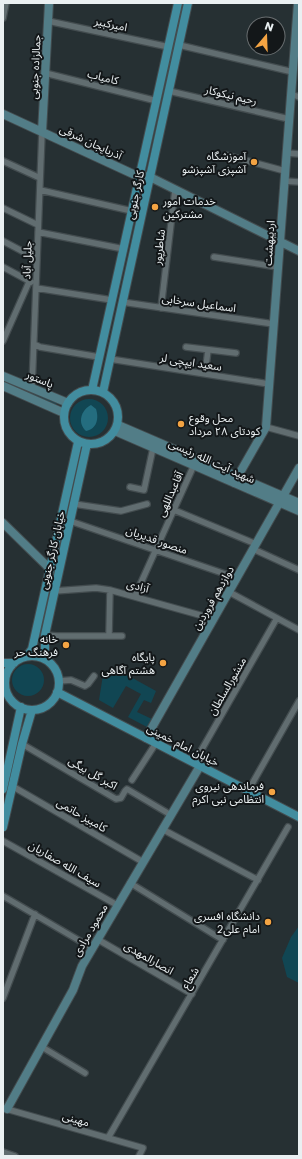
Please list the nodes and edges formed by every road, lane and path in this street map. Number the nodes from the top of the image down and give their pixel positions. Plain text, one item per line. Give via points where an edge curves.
1 (6, 3) edge
2 (50, 3) edge
3 (178, 3) edge
4 (188, 3) edge
5 (298, 3) edge
6 (3, 18) edge
7 (48, 21) junction
8 (179, 45) junction
9 (169, 47) junction
10 (297, 59) edge
11 (293, 72) junction
12 (45, 73) junction
13 (169, 91) junction
14 (295, 95) edge
15 (157, 100) junction
16 (3, 114) edge
17 (290, 119) junction
18 (42, 132) junction
19 (287, 153) junction
20 (299, 154) edge
21 (226, 155) dead end
22 (3, 161) edge
23 (286, 171) junction
24 (140, 175) junction
25 (150, 177) junction
26 (40, 178) junction
27 (285, 181) junction
28 (299, 182) edge
29 (40, 190) junction
30 (175, 190) junction
31 (3, 208) edge
32 (132, 211) junction
33 (38, 224) junction
34 (38, 232) junction
35 (3, 241) edge
36 (280, 241) junction
37 (124, 249) junction
38 (299, 251) edge
39 (214, 257) dead end
40 (37, 259) junction
41 (3, 267) edge
42 (278, 267) junction
43 (29, 282) junction
44 (36, 286) junction
45 (112, 300) junction
46 (122, 302) junction
47 (161, 308) junction
48 (274, 324) junction
49 (3, 341) edge
50 (34, 344) junction
51 (186, 347) dead end
52 (208, 350) junction
53 (236, 353) dead end
54 (99, 357) junction
55 (110, 359) junction
56 (204, 374) junction
57 (3, 376) edge
58 (269, 384) junction
59 (3, 386) edge
60 (32, 388) junction
61 (92, 390) junction
62 (102, 392) junction
63 (68, 403) junction
64 (64, 413) junction
65 (266, 427) junction
66 (117, 428) junction
67 (299, 436) edge
68 (78, 442) junction
69 (87, 444) junction
70 (153, 448) junction
71 (194, 465) junction
72 (299, 468) edge
73 (235, 480) junction
74 (130, 487) dead end
75 (281, 500) junction
76 (299, 503) edge
77 (74, 504) junction
78 (147, 504) dead end
79 (174, 510) junction
80 (299, 511) edge
81 (70, 521) junction
82 (3, 523) edge
83 (255, 546) junction
84 (156, 550) junction
85 (50, 570) junction
86 (299, 570) edge
87 (237, 578) junction
88 (110, 590) junction
89 (54, 591) junction
90 (229, 592) junction
91 (135, 596) junction
92 (277, 618) junction
93 (214, 619) junction
94 (299, 630) edge
95 (45, 635) junction
96 (109, 635) junction
97 (122, 636) dead end
98 (27, 656) junction
99 (48, 661) junction
100 (3, 663) edge
101 (14, 663) junction
102 (94, 676) dead end
103 (59, 681) junction
104 (5, 689) edge
105 (57, 692) junction
106 (299, 701) edge
107 (21, 707) junction
108 (32, 710) junction
109 (146, 738) junction
110 (156, 743) junction
111 (22, 744) junction
112 (197, 764) junction
113 (132, 780) dead end
114 (12, 786) junction
115 (3, 789) edge
116 (248, 791) junction
117 (171, 815) junction
118 (299, 817) edge
119 (3, 827) edge
120 (288, 827) dead end
121 (162, 829) junction
122 (3, 841) edge
123 (143, 862) junction
124 (258, 880) junction
125 (130, 884) junction
126 (3, 896) edge
127 (117, 905) junction
128 (35, 914) junction
129 (97, 939) junction
130 (223, 940) junction
131 (92, 948) junction
132 (192, 994) junction
133 (3, 998) edge
134 (42, 1047) junction
135 (85, 1073) dead end
136 (5, 1109) edge
137 (108, 1138) junction
138 (3, 1152) edge
139 (15, 1156) edge
140 (139, 1156) edge

1 - 6 street
2 - 7 main road, جمالزاده جنوبی
3 - 9 main road, کارگر جنوبی
4 - 8 main road, کارگر جنوبی
5 - 10 main road, اردیبهشت
7 - 9 street, امیرکبیر
7 - 12 main road, جمالزاده جنوبی
8 - 11 street
8 - 13 main road, کارگر جنوبی
9 - 15 main road, کارگر جنوبی
10 - 11 main road, اردیبهشت
11 - 14 main road, اردیبهشت
12 - 15 street, کامیاب
12 - 18 main road, جمالزاده جنوبی
13 - 17 street, رحیم نیکوکار
13 - 25 main road, کارگر جنوبی
14 - 17 main road, اردیبهشت
15 - 24 main road, کارگر جنوبی
16 - 18 main road, آذربایجان شرقی
17 - 19 main road, اردیبهشت
18 - 24 main road, آذربایجان شرقی
18 - 26 street, جلیل آباد
19 - 20 street
19 - 23 main road, اردیبهشت
21 - 23 street
22 - 26 street
23 - 27 main road, اردیبهشت
24 - 25 main road, آذربایجان شرقی
24 - 32 main road, کارگر جنوبی
25 - 30 main road, آذربایجان شرقی
25 - 46 main road, کارگر جنوبی
26 - 29 street, جلیل آباد
27 - 28 street
27 - 36 main road, اردیبهشت
29 - 32 street
29 - 33 street, جلیل آباد
30 - 36 main road, آذربایجان شرقی
30 - 47 street, شاطرپور
31 - 33 street
32 - 37 main road, کارگر جنوبی
33 - 34 street, جلیل آباد
34 - 37 street
34 - 40 street, جلیل آباد
35 - 40 street
36 - 38 main road, آذربایجان شرقی
36 - 42 main road, اردیبهشت
37 - 45 main road, کارگر جنوبی
39 - 42 street
40 - 44 street, جلیل آباد
41 - 43 street
42 - 48 main road, اردیبهشت
43 - 44 street
43 - 49 street
44 - 45 street
44 - 50 street, جلیل آباد
45 - 54 main road, کارگر جنوبی
46 - 47 street, اسماعیل سرخابی
46 - 55 main road, کارگر جنوبی
47 - 48 street, اسماعیل سرخابی
48 - 58 main road, اردیبهشت
50 - 54 street
50 - 60 street, جلیل آباد
51 - 52 street
52 - 53 street
52 - 56 street
54 - 61 main road, کارگر جنوبی
55 - 56 street, سعید ایپچی لر
55 - 62 main road, کارگر جنوبی
56 - 58 street, سعید ایپچی لر
57 - 60 main road, پاستور
58 - 65 main road, اردیبهشت
59 - 64 main road, پاستور
60 - 63 main road, پاستور
61 - 62 main road
61 - 63 main road via 76,395
62 - 66 main road via 116,404
63 - 64 main road
64 - 68 main road via 69,434
65 - 67 street
65 - 73 main road, اردیبهشت
66 - 69 main road via 110,438 103,442
66 - 70 main road, شهید آیت الله رئیسی
66 - 73 main road, شهید آیت الله رئیسی
68 - 69 main road
68 - 85 main road, خیابان کارگر جنوبی
69 - 77 main road, خیابان کارگر جنوبی
70 - 71 main road, شهید آیت الله رئیسی
70 - 74 street via 144,490
71 - 73 main road, شهید آیت الله رئیسی
71 - 79 street, آقاعبداللهی
72 - 75 main road, دوازدهم فروردین
73 - 75 main road, شهید آیت الله رئیسی
75 - 76 main road, شهید آیت الله رئیسی
75 - 80 main road, شهید آیت الله رئیسی
75 - 83 main road, دوازدهم فروردین
77 - 78 street via 121,511
77 - 81 main road, خیابان کارگر جنوبی
79 - 83 street
79 - 84 street, آقاعبداللهی
81 - 84 street, منصور قدیریان
81 - 89 main road, خیابان کارگر جنوبی
82 - 85 main road
83 - 86 street
83 - 87 main road, دوازدهم فروردین
84 - 87 street, منصور قدیریان
84 - 91 street, آقاعبداللهی
85 - 98 main road, خیابان کارگر جنوبی via 32,649
87 - 90 main road, دوازدهم فروردین
88 - 89 street, آزادی via 96,588
88 - 91 street, آزادی
88 - 96 street
89 - 95 main road, خیابان کارگر جنوبی
90 - 92 street
90 - 93 main road, دوازدهم فروردین
91 - 93 street, آزادی
92 - 94 street
92 - 112 street, منشورالسلطان
93 - 109 main road, دوازدهم فروردین
95 - 96 street
95 - 99 main road, خیابان کارگر جنوبی
96 - 97 street
98 - 99 main road via 38,656
98 - 101 main road
99 - 103 main road via 56,669
100 - 101 main road
101 - 104 main road via 8,670
102 - 103 street via 84,686 72,680
103 - 105 main road
104 - 107 main road via 11,700
105 - 108 main road via 47,705
105 - 109 main road, خیابان امام خمینی
106 - 116 street
107 - 108 main road
107 - 115 main road
108 - 111 main road
109 - 110 main road, خیابان امام خمینی
110 - 112 main road, خیابان امام خمینی
110 - 113 street
111 - 114 main road
111 - 117 street, اکبر گل بیگی via 116,799 121,798 127,789
112 - 116 main road, خیابان امام خمینی
112 - 117 main road, محمود مرادی
114 - 119 main road
114 - 123 street, کامبیز حاتمی
116 - 118 main road, خیابان امام خمینی
117 - 121 main road, محمود مرادی
120 - 124 street, شعاع
121 - 123 main road, محمود مرادی
121 - 124 street
122 - 127 street, سیف الله صفاریان
123 - 125 main road, محمود مرادی
124 - 130 street, شعاع
125 - 127 main road, محمود مرادی
125 - 130 street
126 - 128 street
127 - 129 main road, محمود مرادی
128 - 131 street
128 - 133 street
129 - 131 main road, محمود مرادی
129 - 132 street, انصارالمهدی
130 - 132 street, شعاع
131 - 134 main road, محمود مرادی
132 - 137 street, شعاع
134 - 135 street
134 - 136 main road, محمود مرادی
136 - 137 street, مهینی
137 - 140 street, مهینی via 143,1148
138 - 139 street

